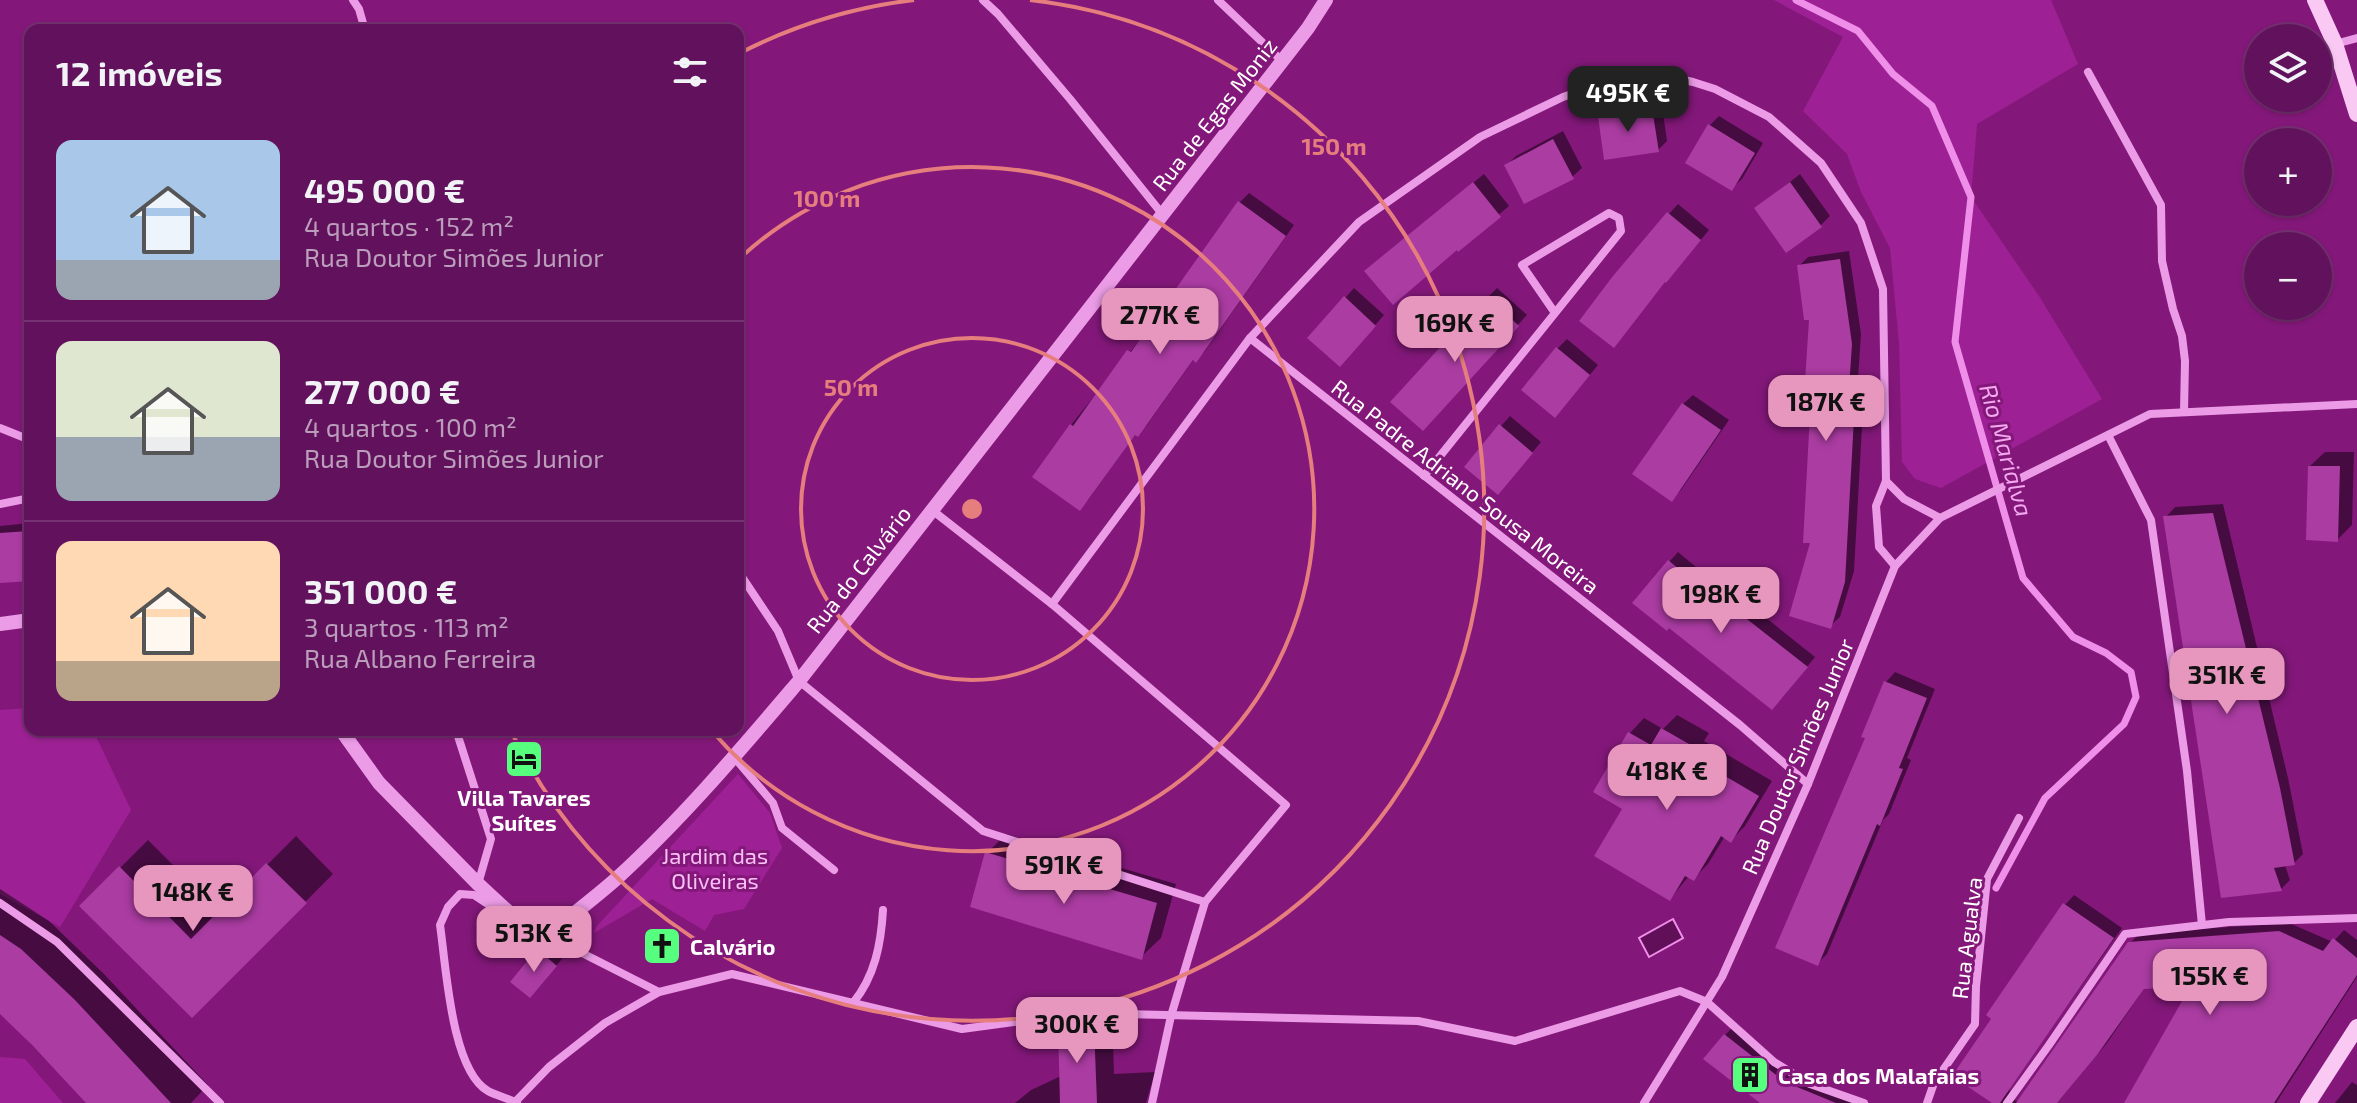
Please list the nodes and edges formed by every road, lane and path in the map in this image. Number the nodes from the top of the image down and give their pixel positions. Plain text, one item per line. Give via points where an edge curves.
1 (353, 0) edge
2 (983, 0) edge
3 (1218, 0) edge
4 (1326, 0) edge
5 (2315, 0) edge
6 (363, 24) edge
7 (2357, 38) edge
8 (2335, 44) junction
9 (1282, 61) junction
10 (2088, 72) dead end
11 (2357, 114) edge
12 (1163, 215) junction
13 (1555, 313) junction
14 (1250, 338) junction
15 (2357, 404) edge
16 (2184, 412) junction
17 (0, 428) edge
18 (2108, 435) junction
19 (24, 438) edge
20 (1424, 476) junction
21 (1886, 481) junction
22 (24, 499) edge
23 (0, 504) edge
24 (932, 510) junction
25 (1940, 518) junction
26 (1895, 566) junction
27 (744, 580) edge
28 (1052, 604) junction
29 (24, 621) edge
30 (0, 624) edge
31 (799, 681) junction
32 (345, 736) edge
33 (458, 736) edge
34 (734, 757) junction
35 (1808, 784) junction
36 (2019, 818) dead end
37 (834, 870) dead end
38 (478, 884) junction
39 (1205, 902) junction
40 (0, 903) edge
41 (883, 910) dead end
42 (2357, 918) edge
43 (524, 919) junction
44 (2202, 925) junction
45 (559, 926) junction
46 (659, 992) junction
47 (1707, 1002) junction
48 (853, 1003) junction
49 (1171, 1016) junction
50 (2357, 1027) edge
51 (516, 1102) edge
52 (220, 1103) edge
53 (1152, 1103) edge
54 (1644, 1103) edge
55 (1864, 1103) edge
56 (1927, 1103) edge
57 (2007, 1103) edge
58 (2308, 1103) edge

1 - 6 street
2 - 12 street
3 - 9 street
4 - 9 street, Rua de Egas Moniz
5 - 8 main road
7 - 8 street
8 - 11 main road
9 - 12 street, Rua de Egas Moniz
10 - 16 street via 2161,205 2162,261 2185,361
12 - 24 street, Rua do Calvário
13 - 13 street via 1522,265 1609,213 1619,218 1621,231
13 - 20 street
14 - 20 street, Rua Padre Adriano Sousa Moreira
14 - 21 street via 1359,222 1480,137 1602,84 1656,74 1693,82 1769,117 1796,139 1821,163 1861,223 1883,289
14 - 28 street
15 - 16 street
16 - 18 street via 2150,414
17 - 19 street
18 - 25 street
18 - 44 street via 2151,520 2187,771
20 - 35 street, Rua Padre Adriano Sousa Moreira
21 - 25 street via 1904,499
21 - 26 street via 1876,506 1879,547
22 - 23 street
24 - 28 street
24 - 31 street, Rua do Calvário
25 - 26 street, Rua Doutor Simões Junior
26 - 35 street, Rua Doutor Simões Junior
27 - 31 street via 778,631
28 - 39 street via 1286,805
29 - 30 street
31 - 34 street, Rua do Calvário
31 - 39 street via 983,831
32 - 38 street via 379,783
33 - 38 street via 491,839
34 - 37 street via 773,803 782,828
34 - 45 street, Rua do Calvário via 616,879
35 - 47 street, Rua Doutor Simões Junior
36 - 56 street, Rua Agualva via 1987,879 1975,1024 1934,1083
38 - 43 street via 515,918
39 - 49 street
40 - 52 street via 57,942
41 - 48 street via 881,940 865,989
42 - 44 street
43 - 45 street
43 - 51 street via 517,924 474,895 460,894 440,925 458,1043 468,1070 486,1091
44 - 57 street via 2125,934
45 - 46 street via 582,953
46 - 48 street via 732,974
46 - 51 street via 605,1023 549,1067
47 - 49 street via 1680,991 1515,1041 1418,1021
47 - 54 street, Rua Doutor Simões Junior
47 - 55 street via 1774,1062 1810,1084
48 - 49 street via 962,1029 1081,1013
49 - 53 street
50 - 58 main road

